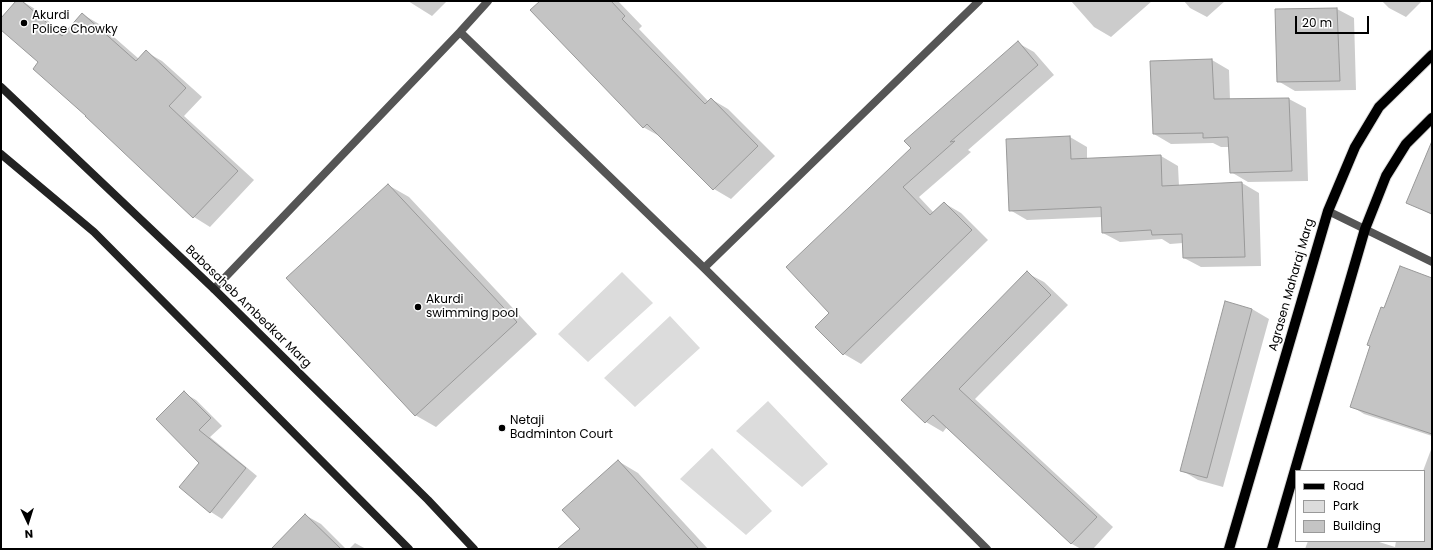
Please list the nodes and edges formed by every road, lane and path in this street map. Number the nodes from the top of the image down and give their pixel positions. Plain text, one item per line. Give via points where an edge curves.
1 (488, 1) edge
2 (979, 1) edge
3 (460, 32) junction
4 (1432, 55) edge
5 (1, 87) edge
6 (1432, 118) edge
7 (1, 154) edge
8 (1328, 211) junction
9 (1365, 229) junction
10 (1432, 262) edge
11 (704, 268) junction
12 (214, 289) junction
13 (409, 549) edge
14 (474, 549) edge
15 (987, 549) edge
16 (1229, 549) edge
17 (1272, 549) edge

1 - 3 street
2 - 11 street
3 - 11 street
3 - 12 street
4 - 8 main road, Agrasen Maharaj Marg via 1379,107 1355,147
5 - 12 main road, Babasaheb Ambedkar Marg
6 - 9 main road via 1406,144 1386,176
7 - 13 main road via 94,232
8 - 9 street
8 - 16 main road, Agrasen Maharaj Marg
9 - 10 street
9 - 17 main road
11 - 15 street
12 - 14 main road, Babasaheb Ambedkar Marg via 428,500

